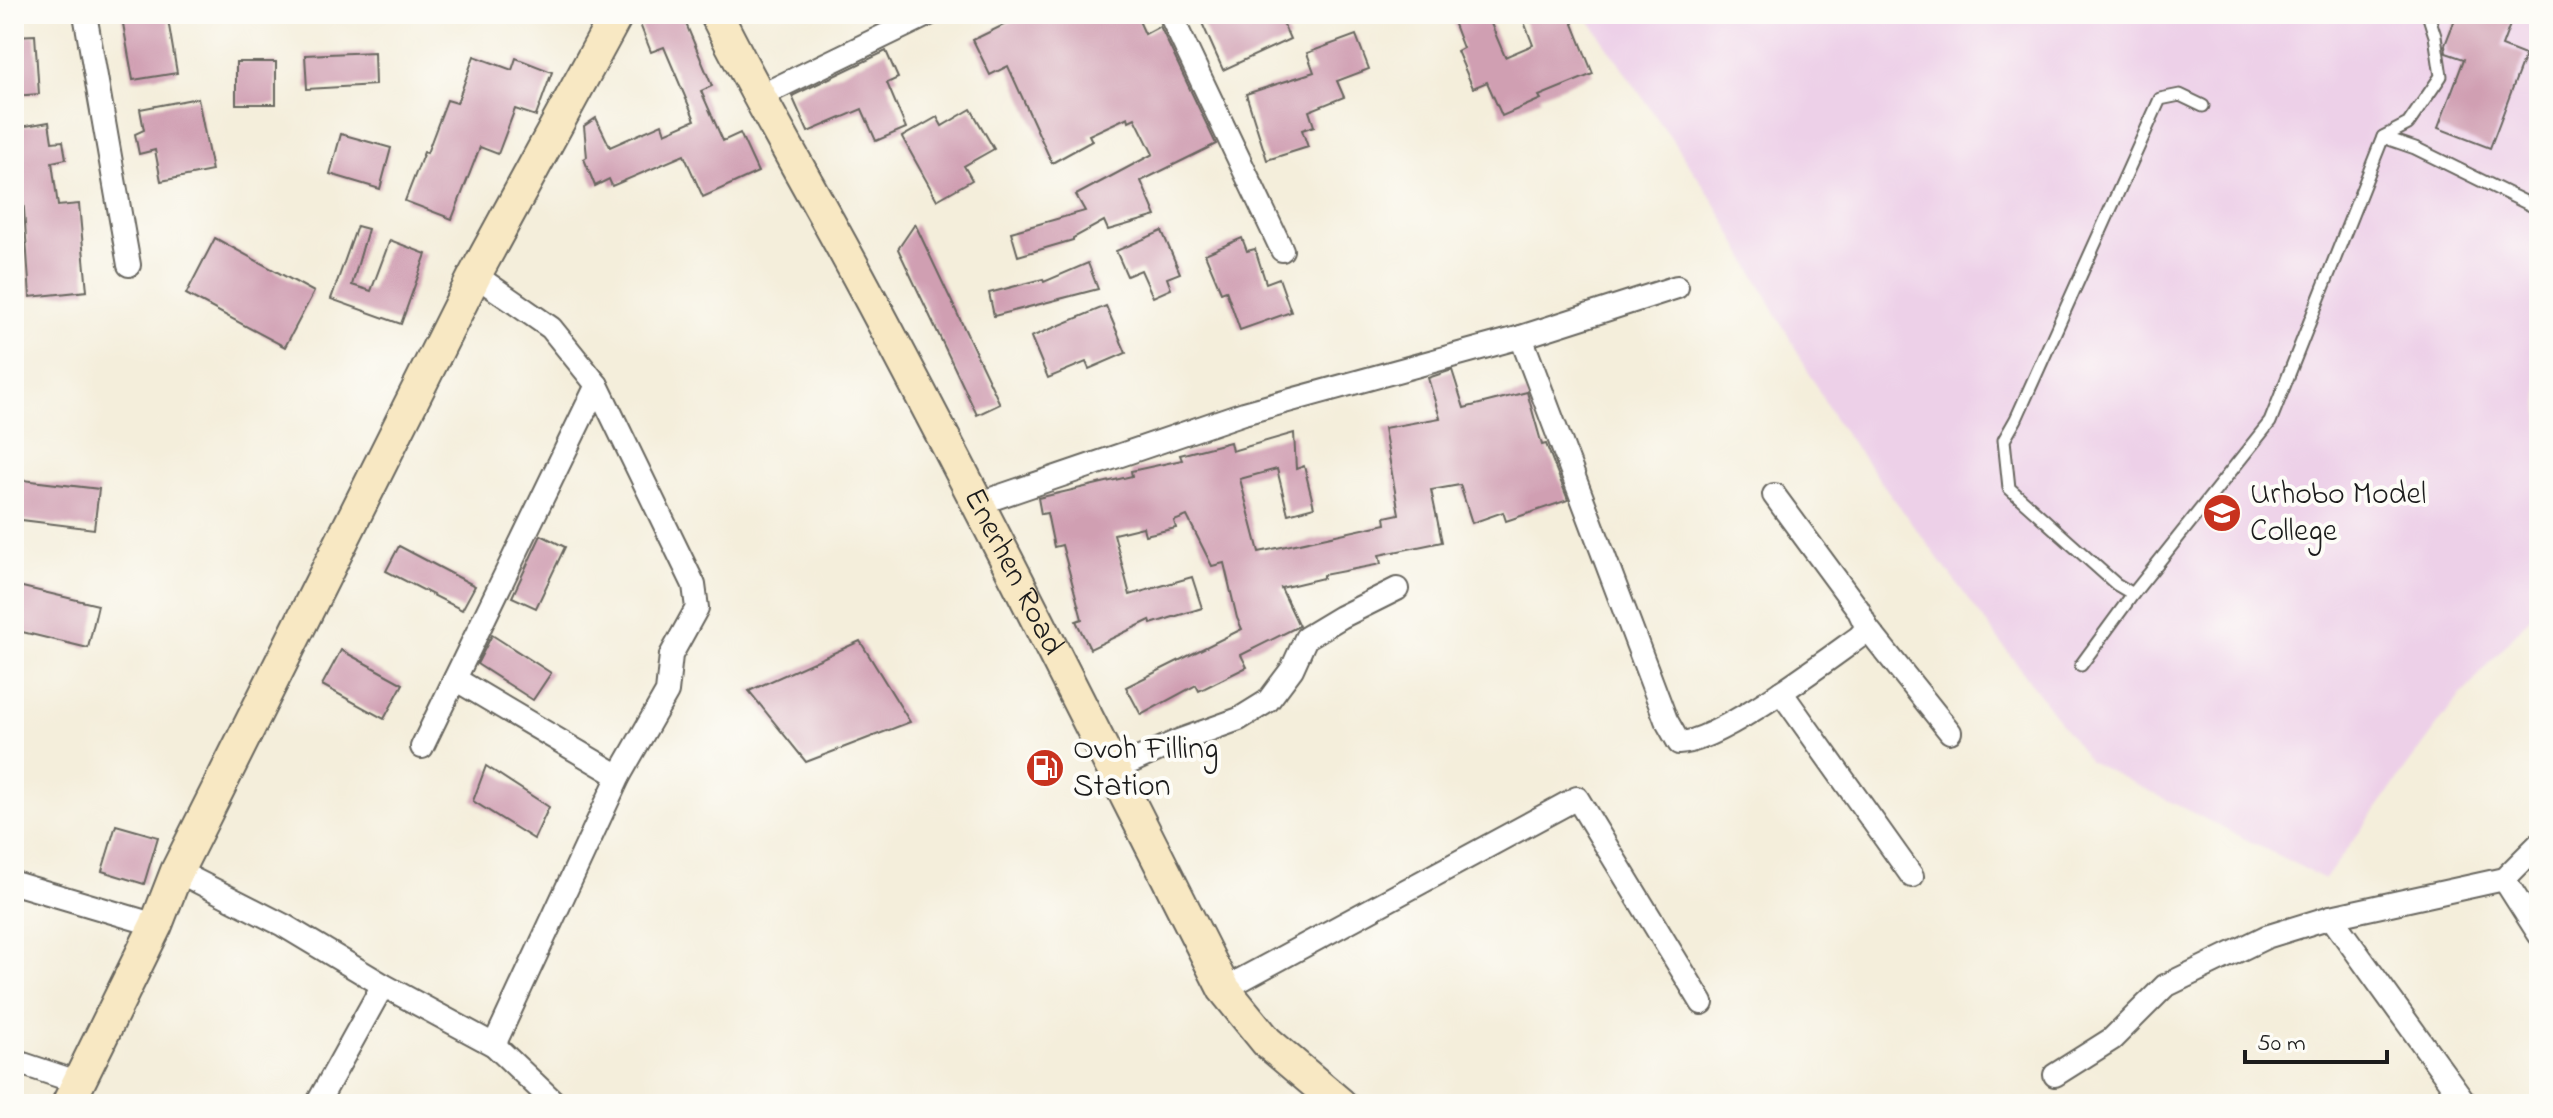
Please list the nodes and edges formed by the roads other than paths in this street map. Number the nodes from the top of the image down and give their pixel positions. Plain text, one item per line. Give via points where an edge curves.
1 (85, 14) edge
2 (617, 14) edge
3 (716, 14) edge
4 (929, 14) edge
5 (1170, 14) edge
6 (2428, 14) edge
7 (758, 97) junction
8 (2203, 106) dead end
9 (2383, 137) junction
10 (2539, 209) edge
11 (1282, 250) dead end
12 (129, 265) dead end
13 (475, 275) junction
14 (1677, 287) dead end
15 (1521, 337) junction
16 (597, 385) junction
17 (1774, 495) dead end
18 (977, 504) junction
19 (1397, 589) dead end
20 (2133, 594) junction
21 (1867, 628) junction
22 (2081, 665) dead end
23 (455, 679) junction
24 (1781, 692) junction
25 (1950, 732) dead end
26 (422, 747) dead end
27 (1113, 770) junction
28 (619, 776) junction
29 (2539, 844) edge
30 (177, 871) junction
31 (1912, 876) dead end
32 (2504, 879) junction
33 (14, 883) edge
34 (2331, 917) junction
35 (156, 925) junction
36 (2539, 934) edge
37 (383, 985) junction
38 (1224, 989) junction
39 (1702, 1003) dead end
40 (494, 1045) junction
41 (14, 1061) edge
42 (2055, 1075) dead end
43 (72, 1093) edge
44 (552, 1102) edge
45 (317, 1104) edge
46 (1340, 1104) edge
47 (2466, 1104) edge

1 - 12 street
2 - 13 street
3 - 7 street, Enerhen Road
4 - 7 street
5 - 11 street
6 - 9 lane via 2441,76 2408,124
7 - 18 street, Enerhen Road
8 - 20 lane via 2180,95 2160,99 2004,440 2009,488
9 - 10 lane
9 - 20 lane via 2270,422
13 - 16 street via 551,328
13 - 30 street
14 - 15 street
15 - 18 street via 1244,413
15 - 24 street via 1679,743 1702,738
16 - 23 street
16 - 28 street via 694,585 697,608 671,655 667,692
17 - 21 street
18 - 27 street, Enerhen Road
19 - 27 street via 1306,638 1292,669 1268,701 1239,719
20 - 22 lane
21 - 24 street
21 - 25 street
23 - 26 street
23 - 28 street
24 - 31 street
27 - 38 street, Enerhen Road
28 - 40 street
29 - 32 street
30 - 35 street
30 - 37 street via 283,925
32 - 34 street
32 - 36 street
33 - 35 street
34 - 42 street via 2266,937 2165,986 2112,1039
34 - 47 street
35 - 43 street
37 - 40 street
37 - 45 street
38 - 39 street via 1577,798
38 - 46 street, Enerhen Road via 1267,1042
40 - 44 street
41 - 43 street

